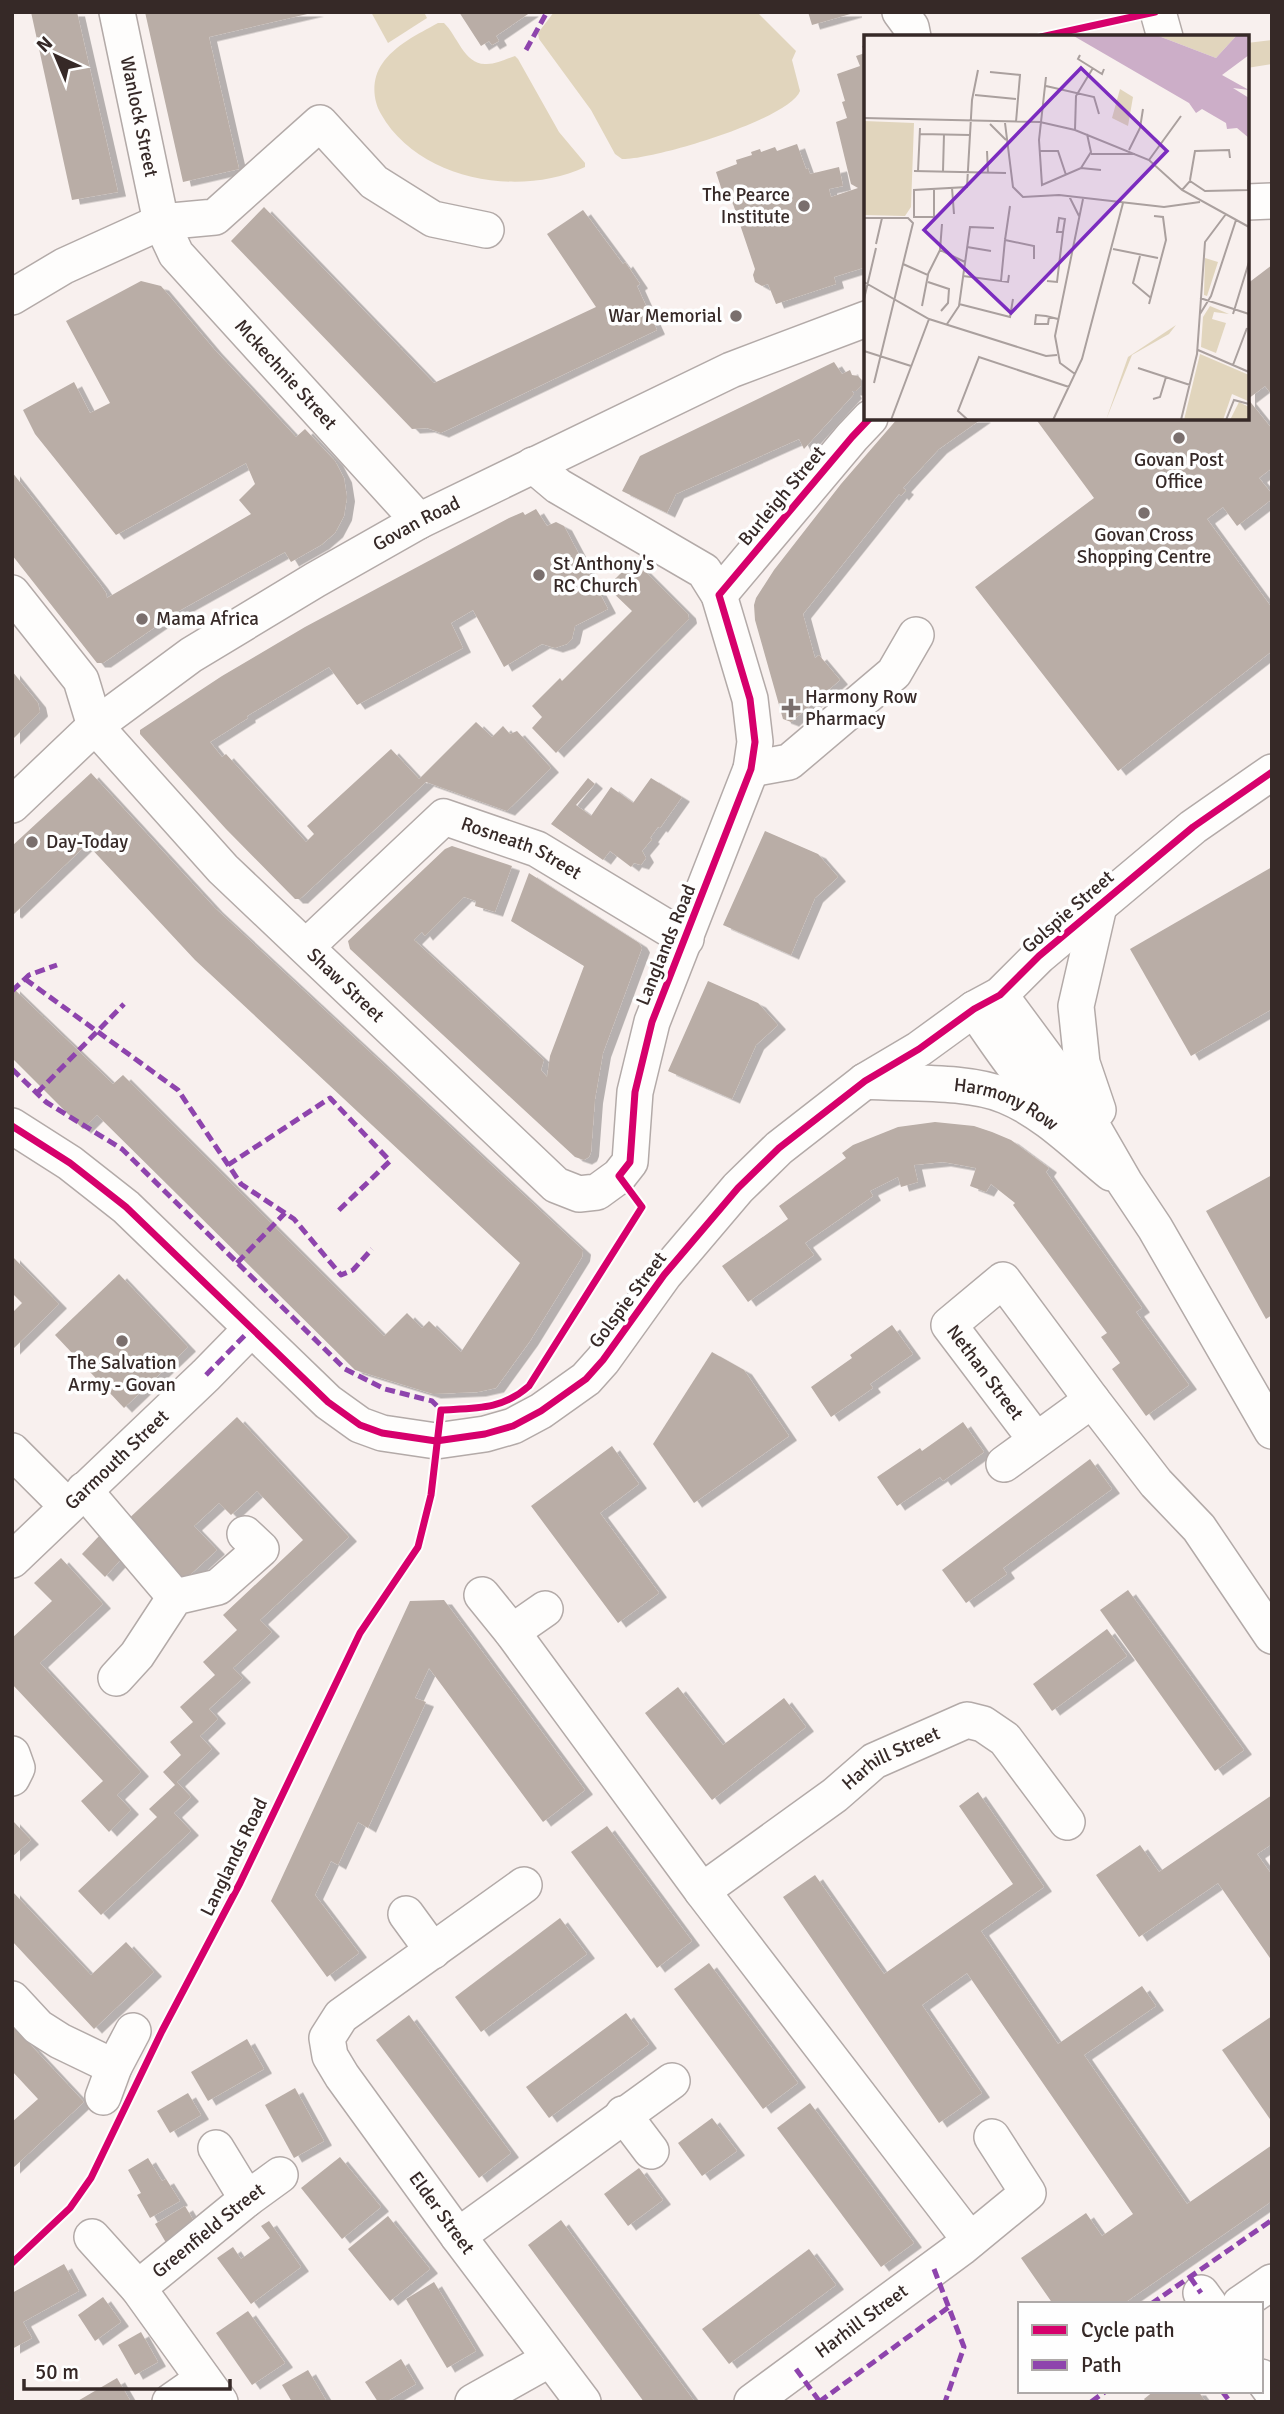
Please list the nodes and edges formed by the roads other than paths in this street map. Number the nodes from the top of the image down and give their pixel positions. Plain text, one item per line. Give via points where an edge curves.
1 (117, 12) edge
2 (900, 12) edge
3 (1158, 12) edge
4 (913, 35) edge
5 (1164, 35) edge
6 (1272, 201) edge
7 (1249, 202) edge
8 (161, 222) junction
9 (486, 230) dead end
10 (12, 297) edge
11 (864, 320) edge
12 (868, 420) edge
13 (533, 465) junction
14 (419, 521) junction
15 (12, 593) edge
16 (719, 595) junction
17 (916, 635) dead end
18 (95, 726) junction
19 (751, 769) junction
20 (1272, 772) edge
21 (12, 805) edge
22 (1099, 906) junction
23 (686, 939) junction
24 (306, 947) junction
25 (987, 1002) junction
26 (865, 1082) junction
27 (12, 1126) edge
28 (619, 1176) joint
29 (1125, 1183) junction
30 (251, 1329) junction
31 (1092, 1400) junction
32 (1272, 1430) edge
33 (1036, 1440) junction
34 (12, 1451) edge
35 (1004, 1464) dead end
36 (75, 1498) junction
37 (245, 1534) dead end
38 (12, 1560) edge
39 (482, 1595) dead end
40 (175, 1597) junction
41 (545, 1609) dead end
42 (512, 1632) junction
43 (1272, 1636) edge
44 (116, 1678) dead end
45 (12, 1754) edge
46 (12, 1777) edge
47 (1067, 1822) dead end
48 (524, 1885) dead end
49 (702, 1891) junction
50 (406, 1914) dead end
51 (433, 1951) junction
52 (12, 1999) edge
53 (133, 2031) dead end
54 (672, 2081) dead end
55 (624, 2115) junction
56 (992, 2137) dead end
57 (216, 2148) dead end
58 (651, 2151) dead end
59 (280, 2175) dead end
60 (247, 2199) junction
61 (458, 2236) junction
62 (92, 2237) dead end
63 (970, 2240) junction
64 (1272, 2282) edge
65 (138, 2288) junction
66 (1243, 2302) edge
67 (550, 2359) junction
68 (211, 2390) edge
69 (170, 2402) edge
70 (472, 2402) edge
71 (583, 2402) edge
72 (752, 2402) edge

1 - 8 street, Wanlock Street
2 - 4 street
3 - 5 street
6 - 7 street
8 - 9 street via 215,217 320,123 374,182 433,219
8 - 10 street via 65,266
8 - 14 street, Mckechnie Street via 176,254
11 - 13 street, Govan Road via 731,370
12 - 16 street, Burleigh Street
13 - 14 street, Govan Road
13 - 16 street via 558,486 705,571
14 - 18 street, Govan Road via 191,654
15 - 18 street via 81,680
16 - 19 street via 750,699 755,742
17 - 19 street via 894,673 789,762
18 - 21 street, Govan Road
18 - 24 street, Shaw Street via 223,869
19 - 23 street, Langlands Road
20 - 22 street, Golspie Street via 1194,827
22 - 25 street, Golspie Street
22 - 29 street, Harmony Row via 1076,1006 1078,1041 1087,1081
23 - 24 street, Rosneath Street via 537,849 443,817
23 - 28 street, Langlands Road via 652,1022 635,1092 630,1162
24 - 28 street, Shaw Street via 556,1185 579,1194 597,1192
25 - 26 street, Golspie Street
25 - 29 street, Harmony Row via 1076,1098
26 - 29 street, Harmony Row via 965,1087 1004,1095 1035,1113
26 - 30 street, Golspie Street via 779,1149 738,1188 664,1275 586,1379 513,1426 436,1441 360,1425 328,1402
27 - 30 street, Golspie Street via 126,1207
29 - 32 street, Harmony Row
30 - 36 street, Garmouth Street
31 - 33 street, Nethan Street
31 - 33 street, Nethan Street via 1003,1280 949,1325
31 - 43 street, Nethan Street via 1156,1483 1199,1528
33 - 35 street
34 - 36 street
36 - 38 street, Garmouth Street
36 - 40 street
37 - 40 street via 261,1549 218,1587
39 - 42 street
40 - 44 street via 137,1656
41 - 42 street
42 - 49 street
45 - 46 street via 17,1768
47 - 49 street, Harhill Street via 1005,1739 983,1724 967,1720 874,1761 835,1795
48 - 51 street
49 - 63 street
50 - 51 street
51 - 61 street, Elder Street via 341,2016 327,2038 330,2056
52 - 53 street via 38,2027 108,2082
54 - 55 street
55 - 58 street
55 - 61 street
56 - 63 street, Harhill Street via 1028,2193
57 - 60 street
59 - 60 street, Greenfield Street
60 - 65 street, Greenfield Street
61 - 67 street, Elder Street
62 - 65 street, Greenfield Street
63 - 72 street, Harhill Street
64 - 66 street
65 - 68 street, Greenfield Street
67 - 70 street
67 - 71 street, Elder Street
68 - 69 street, Greenfield Street

